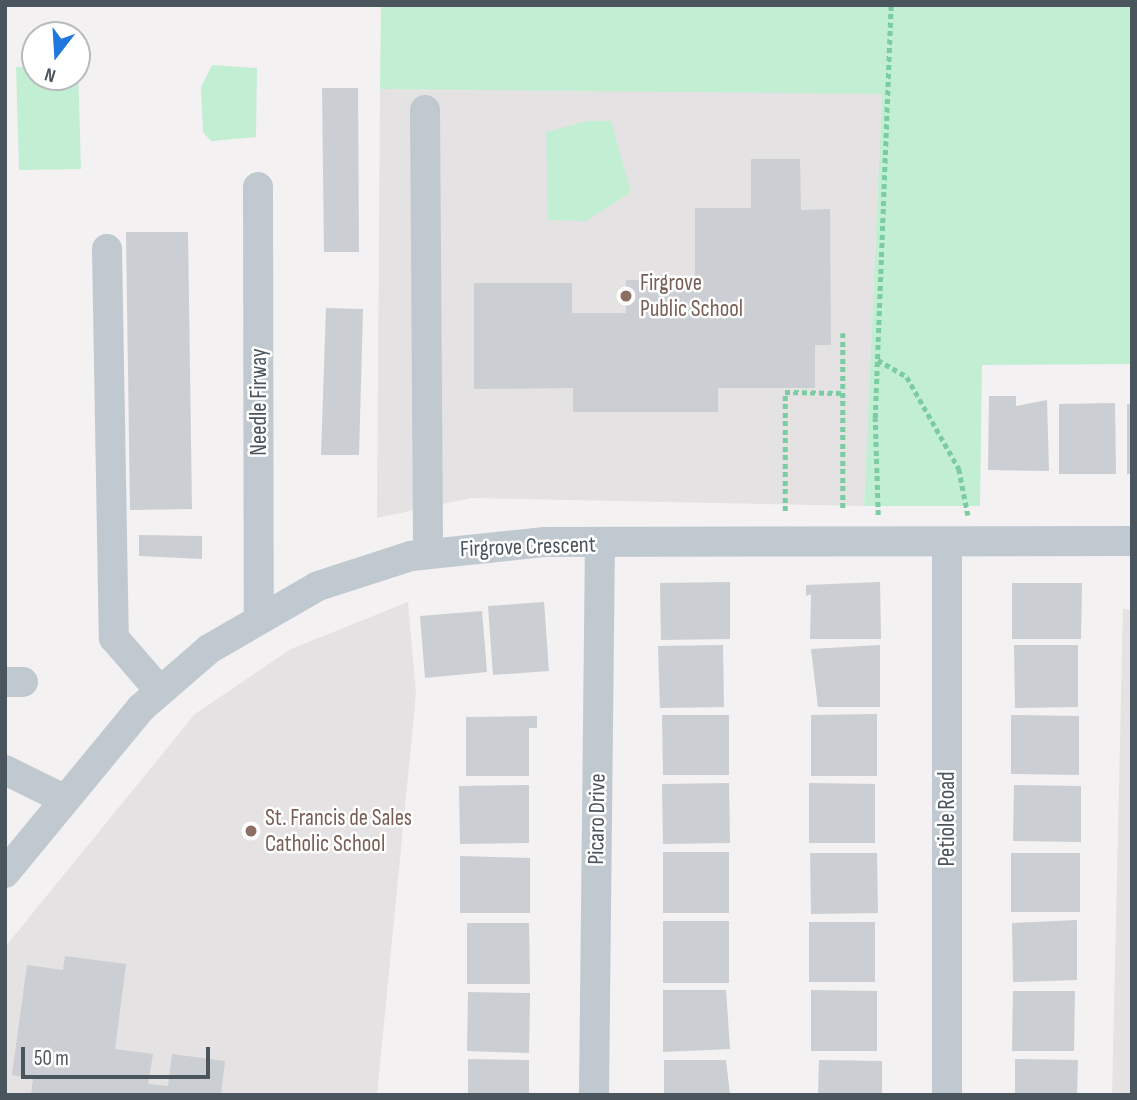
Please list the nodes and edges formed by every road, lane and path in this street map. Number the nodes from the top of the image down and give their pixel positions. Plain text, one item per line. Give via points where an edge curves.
1 (891, 5) edge
2 (425, 110) dead end
3 (258, 187) dead end
4 (107, 249) dead end
5 (843, 333) dead end
6 (878, 360) junction
7 (843, 393) junction
8 (785, 511) dead end
9 (843, 511) dead end
10 (1132, 541) edge
11 (878, 542) junction
12 (958, 543) junction
13 (600, 544) junction
14 (428, 553) junction
15 (259, 616) junction
16 (159, 690) junction
17 (6, 771) edge
18 (65, 799) junction
19 (5, 873) edge
20 (594, 1095) edge
21 (947, 1095) edge

1 - 6 path
2 - 14 street
3 - 15 street, Needle Firway
4 - 16 street via 114,638
5 - 7 path
6 - 11 path
6 - 12 path via 907,377 959,470
7 - 8 path via 785,393
7 - 9 path
10 - 12 street, Firgrove Crescent
11 - 12 street, Firgrove Crescent
11 - 13 street, Firgrove Crescent
12 - 21 street, Petiole Road
13 - 14 street, Firgrove Crescent via 490,544
13 - 20 street, Picaro Drive
14 - 15 street, Firgrove Crescent via 318,586
15 - 16 street, Firgrove Crescent
16 - 18 street, Firgrove Crescent
17 - 18 street
18 - 19 street, Firgrove Crescent

